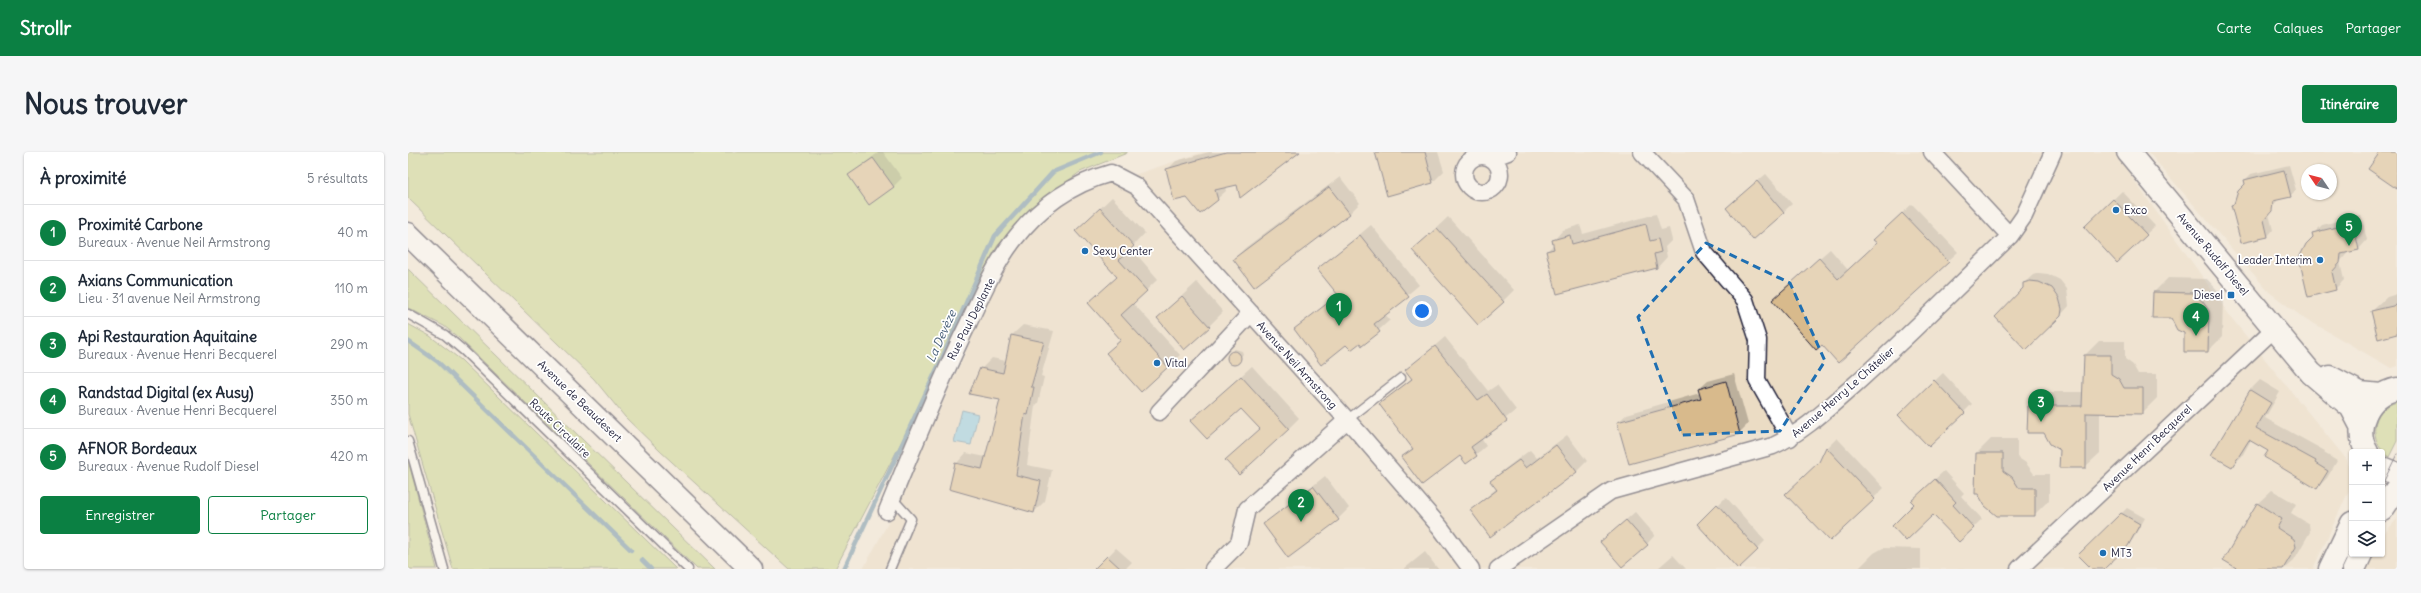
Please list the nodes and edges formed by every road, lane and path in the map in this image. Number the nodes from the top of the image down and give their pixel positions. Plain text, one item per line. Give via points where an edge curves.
1 (1508, 152) edge
2 (1642, 152) edge
3 (1932, 152) edge
4 (2053, 152) edge
5 (2128, 152) edge
6 (1492, 158) dead end
7 (1111, 173) joint
8 (408, 234) edge
9 (2010, 236) junction
10 (1251, 313) junction
11 (408, 314) edge
12 (2275, 328) junction
13 (2299, 356) junction
14 (1401, 378) dead end
15 (2389, 392) edge
16 (1159, 412) dead end
17 (1348, 420) junction
18 (2362, 426) junction
19 (1790, 438) junction
20 (408, 441) edge
21 (2366, 449) edge
22 (2385, 469) edge
23 (2397, 474) edge
24 (2397, 488) edge
25 (890, 505) joint
26 (2385, 506) edge
27 (2349, 529) edge
28 (2360, 557) edge
29 (444, 569) edge
30 (688, 569) edge
31 (751, 569) edge
32 (890, 569) edge
33 (1213, 569) edge
34 (1471, 569) edge
35 (1498, 569) edge
36 (2019, 569) edge
37 (2330, 569) edge
38 (2354, 569) edge

1 - 6 street
2 - 19 street via 1686,199 1704,252 1745,300 1758,340 1757,380
3 - 9 street
4 - 9 street, Avenue Henry Le Châtelier via 2024,216
5 - 12 street, Avenue Rudolf Diesel
7 - 10 street, Avenue Neil Armstrong via 1136,186
7 - 25 street, Rue Paul Deplante via 1093,178 1065,192 1036,215 1012,242 984,289 941,380
8 - 31 street, Avenue de Beaudesert
9 - 19 street, Avenue Henry Le Châtelier via 1881,361
10 - 16 street
10 - 17 street, Avenue Neil Armstrong
11 - 30 lane, Route Circulaire via 445,335 464,351
12 - 13 street, Avenue Rudolf Diesel
12 - 36 street, Avenue Henri Becquerel
13 - 15 street, Avenue Rudolf Diesel via 2353,390 2369,395
13 - 18 street, Avenue Rudolf Diesel via 2319,381 2351,407
14 - 17 lane
15 - 18 street via 2371,403
17 - 33 street via 1247,510 1239,543
17 - 34 street, Avenue Neil Armstrong via 1440,526
18 - 21 street via 2362,438
19 - 35 street, Avenue Henry Le Châtelier via 1744,455 1611,491
20 - 29 lane
22 - 23 street
24 - 26 street
25 - 32 lane via 911,519
27 - 37 street
28 - 38 street

